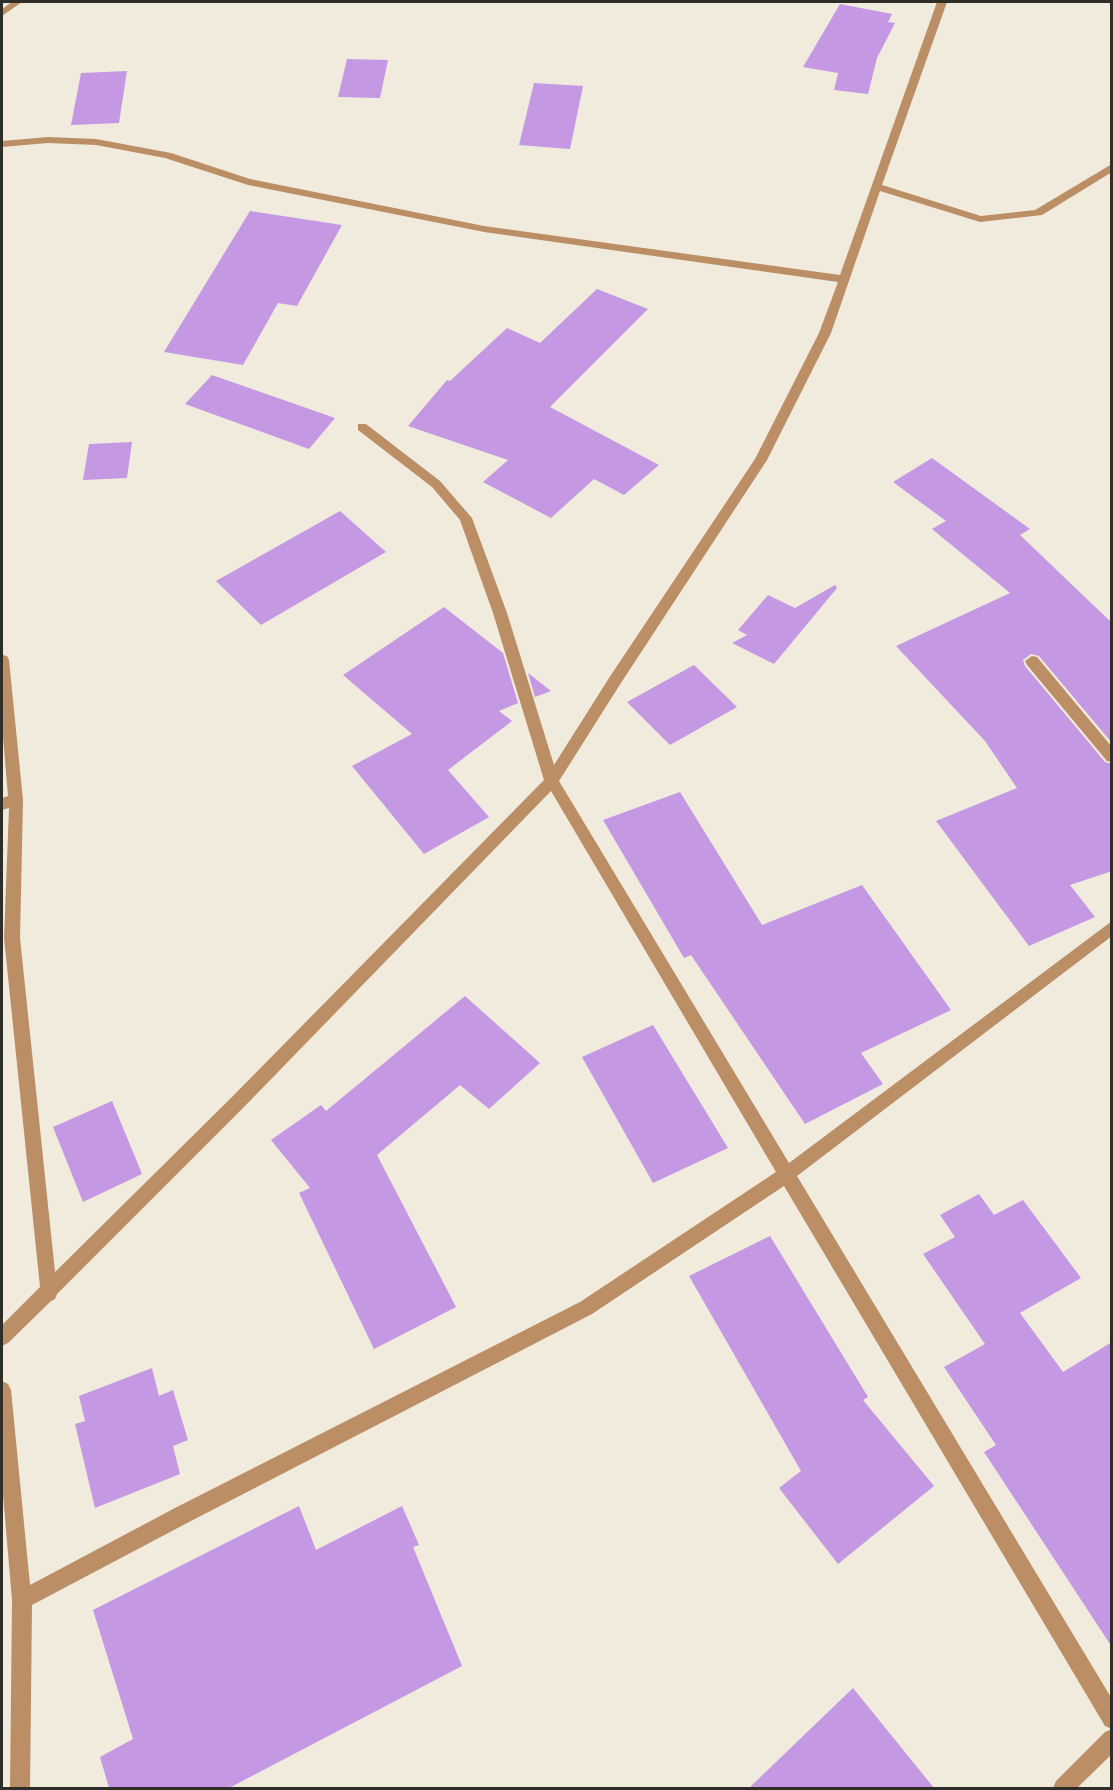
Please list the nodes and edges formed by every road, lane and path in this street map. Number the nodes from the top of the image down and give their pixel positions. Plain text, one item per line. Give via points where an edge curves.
1 (17, 2) edge
2 (942, 2) edge
3 (2, 13) edge
4 (2, 144) edge
5 (1112, 167) edge
6 (877, 187) junction
7 (844, 279) junction
8 (363, 427) dead end
9 (2, 660) edge
10 (1032, 661) dead end
11 (1112, 757) edge
12 (552, 781) junction
13 (9, 802) edge
14 (1112, 927) edge
15 (786, 1175) junction
16 (49, 1293) junction
17 (2, 1337) edge
18 (2, 1390) edge
19 (21, 1600) junction
20 (1112, 1719) edge
21 (1112, 1739) edge
22 (20, 1788) edge
23 (1063, 1788) edge

1 - 3 street
2 - 6 street
4 - 7 street via 48,140 96,142 167,155 248,182 484,229
5 - 6 street via 1038,213 980,219
6 - 7 street
7 - 12 street via 825,333 761,460
8 - 12 street via 436,484 466,518
9 - 13 street
10 - 11 street
12 - 15 street
12 - 16 street
13 - 16 street via 12,938
14 - 15 street
15 - 19 street via 586,1308
15 - 20 street
16 - 17 street
18 - 19 street
19 - 22 street
21 - 23 street

